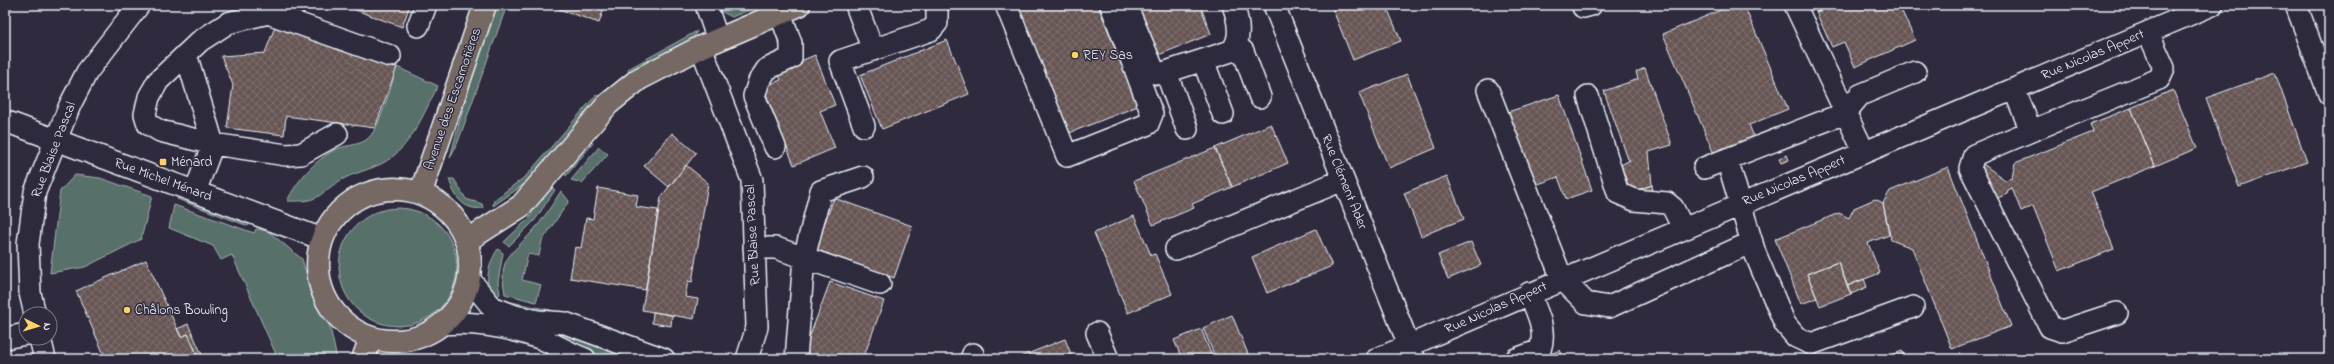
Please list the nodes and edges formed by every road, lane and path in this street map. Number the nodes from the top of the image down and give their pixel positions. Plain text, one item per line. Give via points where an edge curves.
1 (139, 5) edge
2 (426, 5) edge
3 (485, 5) edge
4 (706, 5) edge
5 (856, 5) edge
6 (937, 5) edge
7 (1006, 5) edge
8 (1111, 5) edge
9 (1126, 5) edge
10 (1233, 5) edge
11 (1274, 5) edge
12 (1795, 5) edge
13 (2212, 5) edge
14 (2296, 5) edge
15 (790, 9) edge
16 (418, 26) dead end
17 (2148, 32) junction
18 (710, 43) junction
19 (1236, 46) junction
20 (873, 50) junction
21 (186, 54) junction
22 (390, 56) dead end
23 (1203, 60) junction
24 (1166, 72) junction
25 (1915, 72) dead end
26 (2014, 89) junction
27 (1488, 90) dead end
28 (2329, 94) edge
29 (1588, 96) dead end
30 (1260, 97) dead end
31 (1845, 113) junction
32 (1222, 114) dead end
33 (5, 122) edge
34 (864, 126) dead end
35 (1187, 129) dead end
36 (2031, 131) junction
37 (338, 134) dead end
38 (56, 140) junction
39 (213, 144) junction
40 (776, 147) dead end
41 (1864, 152) junction
42 (1727, 159) junction
43 (1704, 168) dead end
44 (863, 177) dead end
45 (1343, 180) junction
46 (195, 192) junction
47 (420, 192) junction
48 (1740, 204) junction
49 (1683, 228) junction
50 (322, 239) junction
51 (468, 240) junction
52 (1752, 242) junction
53 (754, 248) junction
54 (1176, 249) dead end
55 (804, 258) junction
56 (1562, 279) junction
57 (470, 280) junction
58 (880, 284) dead end
59 (1529, 293) junction
60 (33, 306) edge
61 (1913, 307) dead end
62 (2117, 313) dead end
63 (442, 324) junction
64 (1097, 333) dead end
65 (18, 336) edge
66 (5, 338) edge
67 (371, 338) junction
68 (42, 346) edge
69 (1412, 352) edge
70 (577, 358) edge
71 (45, 359) edge
72 (363, 359) edge
73 (664, 359) edge
74 (747, 359) edge
75 (796, 359) edge
76 (1108, 359) edge
77 (1377, 359) edge
78 (1516, 359) edge

1 - 38 street, Rue Blaise Pascal via 87,72
2 - 16 street
3 - 47 main road, Avenue des Escarnotières
4 - 18 street, Rue Blaise Pascal
5 - 20 street
6 - 20 street via 937,23 931,30
7 - 8 street via 1067,156 1148,124 1152,114
9 - 24 street via 1155,73
10 - 19 street via 1239,32
11 - 45 street, Rue Clément Ader
12 - 31 street
13 - 17 street, Rue Nicolas Appert
14 - 28 street
15 - 18 main road
15 - 40 street via 790,58 767,69 759,80 754,96
17 - 26 street, Rue Nicolas Appert
17 - 36 street via 2164,68 2159,79
18 - 51 main road via 639,79 608,104 521,206
18 - 53 street, Rue Blaise Pascal via 752,180
19 - 23 street via 1231,51
19 - 30 street via 1243,51
20 - 34 street via 840,61
21 - 22 street via 200,41 228,23 268,13
21 - 39 street
21 - 39 street via 158,81 149,97 145,114 148,124 160,131
23 - 24 street
23 - 32 street
24 - 35 street
25 - 31 street via 1860,95
26 - 36 street
26 - 41 street, Rue Nicolas Appert
27 - 56 street
29 - 49 street via 1618,193 1634,200 1667,203 1673,208
31 - 41 street
31 - 42 street
33 - 38 street, Rue Michel Ménard
36 - 62 street via 1974,155 1970,168 2050,327 2062,331
37 - 39 street via 301,154 286,155
38 - 46 street, Rue Michel Ménard
38 - 60 street, Rue Blaise Pascal via 35,192 28,244 30,293
39 - 46 street
41 - 48 street, Rue Nicolas Appert
42 - 43 street
42 - 48 street
44 - 55 street via 820,190
45 - 54 street
45 - 69 street, Rue Clément Ader
46 - 50 street, Rue Michel Ménard
47 - 50 main road via 396,188 372,191 350,201 333,218
47 - 51 main road via 441,203 452,214
48 - 49 street, Rue Nicolas Appert
48 - 52 street
49 - 56 street, Rue Nicolas Appert
50 - 67 main road via 318,264 321,288 332,310 345,323
51 - 57 main road
52 - 56 street via 1609,307 1586,303
52 - 61 street via 1785,324 1796,337 1811,344
53 - 55 street via 776,248
53 - 74 street, Rue Blaise Pascal via 757,327
55 - 58 street
55 - 75 street
56 - 59 street, Rue Nicolas Appert
57 - 63 main road via 452,317
57 - 73 street via 492,307 515,316 565,323
59 - 69 street, Rue Nicolas Appert
59 - 78 street via 1540,320 1544,340 1540,350
63 - 67 main road via 434,331 414,339 392,342
63 - 70 street via 466,322 498,327 543,340
64 - 76 street
65 - 66 street
67 - 72 main road
68 - 71 street
69 - 77 street, Rue Nicolas Appert

